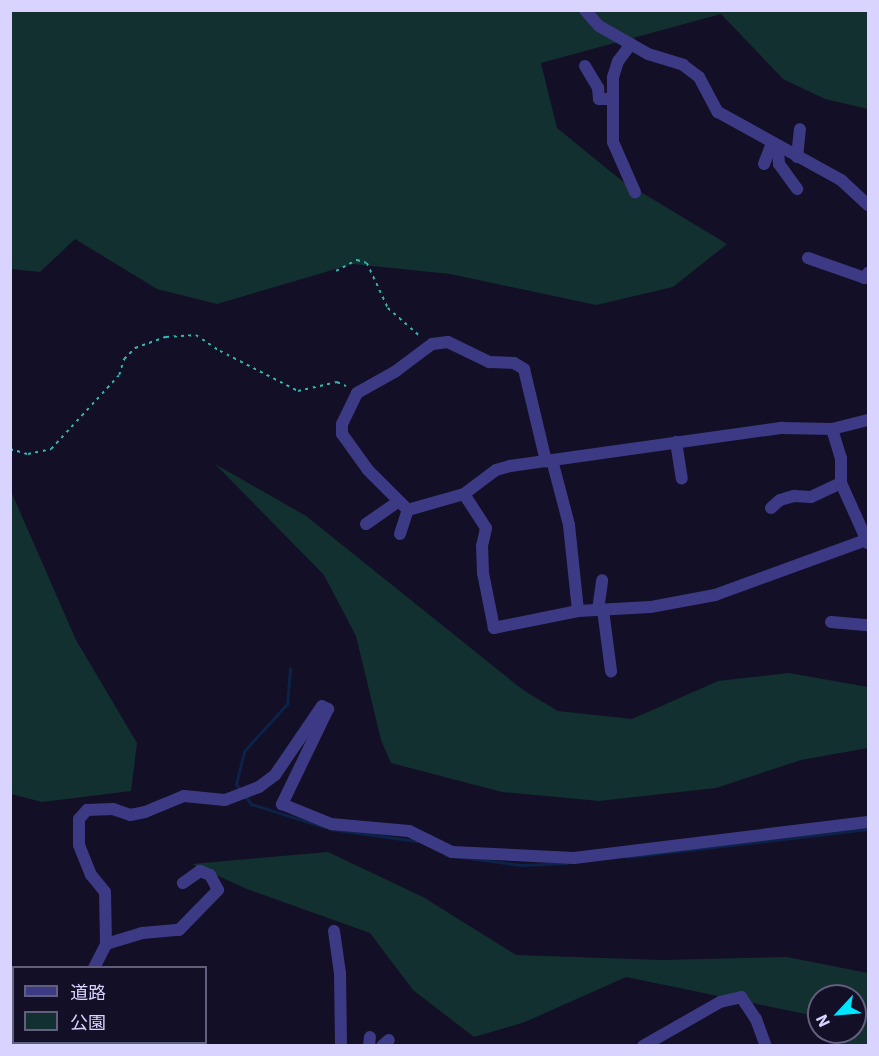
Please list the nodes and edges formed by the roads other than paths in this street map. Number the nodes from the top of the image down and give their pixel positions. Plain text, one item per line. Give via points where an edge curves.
1 (585, 10) edge
2 (631, 45) junction
3 (585, 66) dead end
4 (613, 99) junction
5 (800, 129) dead end
6 (775, 145) junction
7 (797, 157) junction
8 (764, 164) dead end
9 (797, 189) dead end
10 (635, 192) dead end
11 (868, 205) edge
12 (808, 258) dead end
13 (868, 273) edge
14 (868, 420) edge
15 (832, 429) junction
16 (676, 442) junction
17 (549, 460) junction
18 (682, 479) dead end
19 (842, 483) junction
20 (464, 494) junction
21 (399, 501) junction
22 (771, 508) dead end
23 (408, 510) junction
24 (366, 524) dead end
25 (400, 534) dead end
26 (867, 542) edge
27 (602, 580) dead end
28 (601, 610) junction
29 (578, 611) junction
30 (831, 622) dead end
31 (868, 625) edge
32 (611, 671) dead end
33 (868, 822) edge
34 (183, 883) dead end
35 (334, 931) dead end
36 (106, 944) junction
37 (95, 966) edge
38 (123, 1044) edge
39 (132, 1046) edge
40 (341, 1046) edge
41 (644, 1046) edge
42 (766, 1046) edge

1 - 2 street via 598,26
2 - 4 street via 618,61 613,76
2 - 6 street via 683,65 699,77 718,112
3 - 4 street via 598,88 599,99
4 - 10 street via 614,142
5 - 7 street
6 - 7 street
6 - 8 street
6 - 9 street via 779,164
7 - 11 street via 841,180
12 - 13 street via 865,278
14 - 15 street
15 - 16 street via 782,428
15 - 19 street via 841,458
16 - 17 street
16 - 18 street
17 - 20 street via 496,470
17 - 21 street via 524,369 514,363 489,362 448,342 432,344 357,393 342,424 342,434 368,470
17 - 29 street via 569,525
19 - 22 street via 811,497 780,500
19 - 26 street
20 - 23 street
20 - 29 street via 486,528 483,564 494,628
21 - 23 street
21 - 24 street
23 - 25 street
26 - 28 street via 715,595 650,607
27 - 28 street
28 - 29 street
28 - 32 street
30 - 31 street
33 - 36 street via 573,858 452,852 409,831 331,824 282,804 328,708 322,706 275,774 259,788 225,800 184,796 130,815 113,808 87,810 79,819 79,845 91,875 105,892
34 - 36 street via 200,871 210,874 218,890 179,930 142,933
35 - 40 street via 340,973
36 - 37 street
38 - 39 street
41 - 42 street via 720,1002 741,997 756,1018

